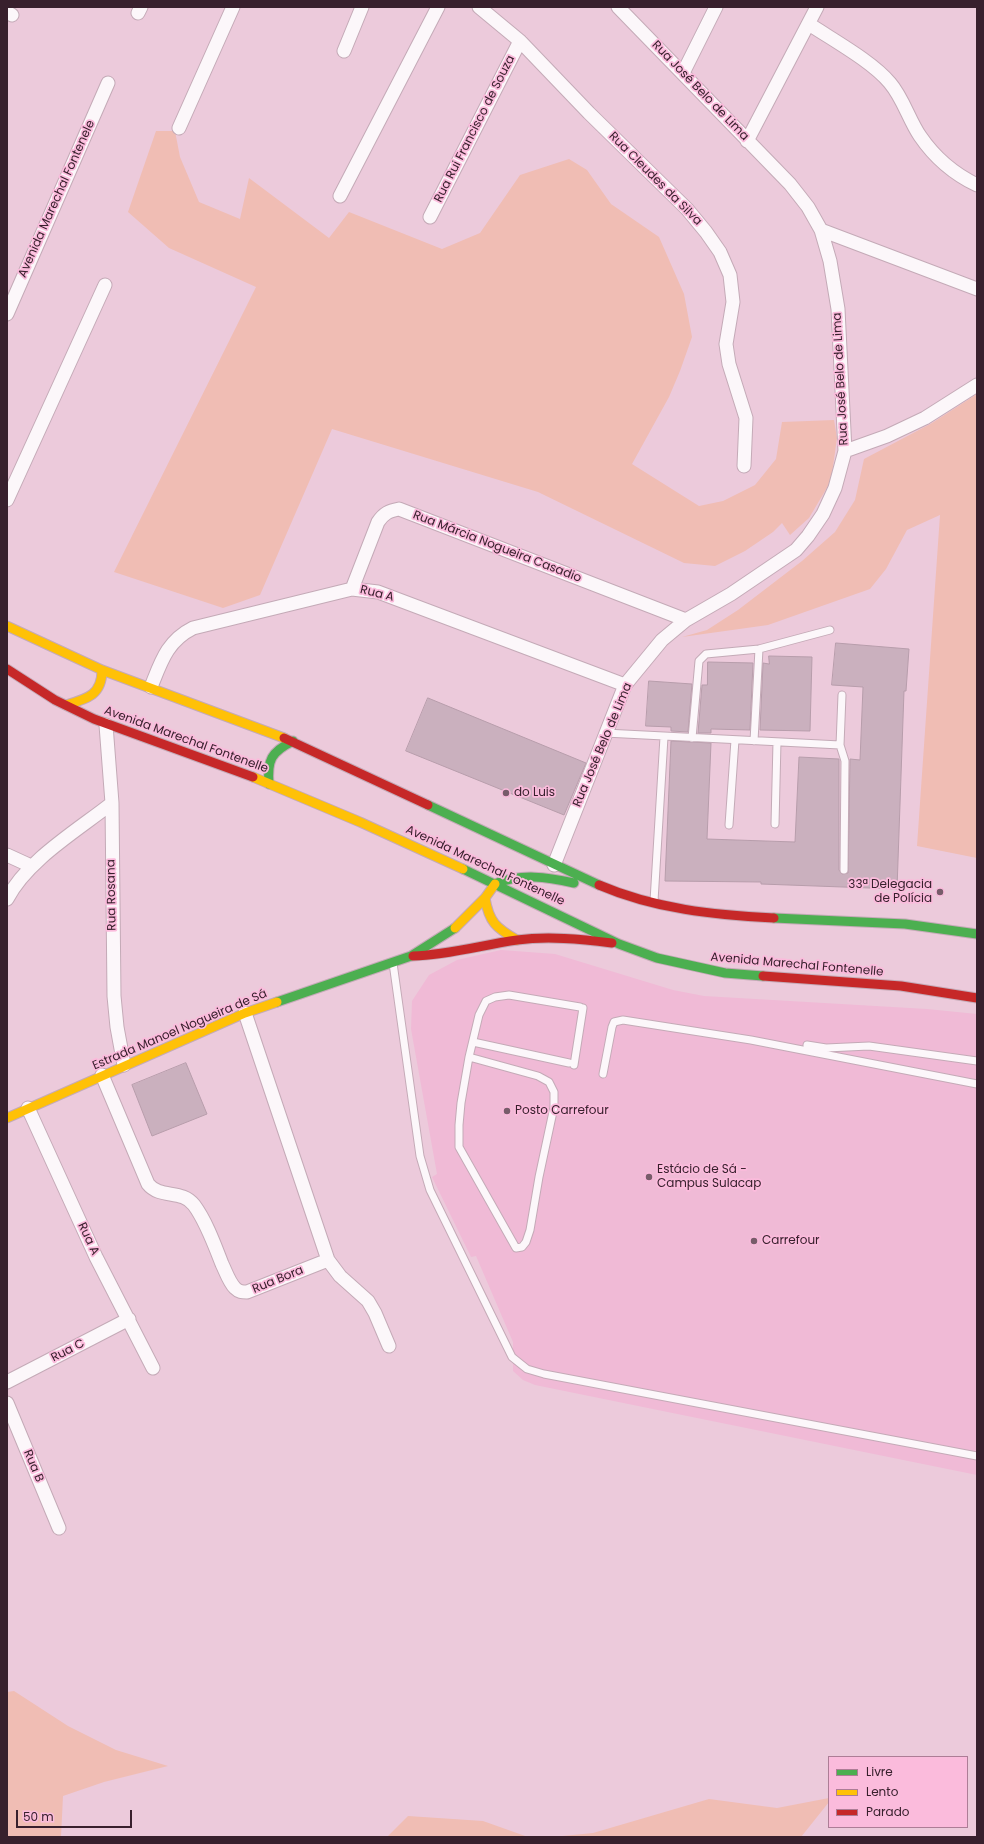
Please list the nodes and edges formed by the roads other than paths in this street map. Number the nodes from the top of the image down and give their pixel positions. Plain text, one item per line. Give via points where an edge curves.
1 (233, 7) edge
2 (362, 7) edge
3 (438, 7) edge
4 (479, 7) edge
5 (618, 7) edge
6 (716, 7) edge
7 (817, 7) edge
8 (809, 24) junction
9 (520, 41) junction
10 (344, 51) dead end
11 (683, 73) junction
12 (108, 83) dead end
13 (179, 128) dead end
14 (747, 141) junction
15 (977, 185) edge
16 (340, 196) dead end
17 (430, 217) dead end
18 (821, 230) junction
19 (105, 285) dead end
20 (977, 289) edge
21 (7, 314) edge
22 (977, 385) edge
23 (845, 451) junction
24 (744, 466) dead end
25 (7, 500) edge
26 (352, 589) junction
27 (686, 620) junction
28 (7, 626) edge
29 (830, 630) dead end
30 (759, 649) junction
31 (7, 669) edge
32 (102, 670) junction
33 (625, 685) junction
34 (151, 687) junction
35 (842, 695) dead end
36 (66, 705) junction
37 (106, 725) junction
38 (606, 733) junction
39 (664, 737) junction
40 (692, 738) junction
41 (735, 740) junction
42 (293, 741) junction
43 (754, 741) junction
44 (777, 742) junction
45 (840, 745) junction
46 (269, 784) junction
47 (112, 803) junction
48 (729, 824) dead end
49 (775, 824) dead end
50 (7, 855) edge
51 (554, 865) junction
52 (31, 866) junction
53 (844, 870) dead end
54 (495, 884) junction
55 (608, 889) junction
56 (485, 898) junction
57 (7, 899) edge
58 (654, 904) junction
59 (977, 934) edge
60 (517, 940) junction
61 (619, 944) junction
62 (411, 956) junction
63 (393, 962) junction
64 (977, 998) edge
65 (245, 1013) junction
66 (473, 1042) junction
67 (807, 1045) dead end
68 (469, 1058) junction
69 (977, 1061) edge
70 (124, 1065) junction
71 (603, 1074) dead end
72 (102, 1075) junction
73 (977, 1084) edge
74 (28, 1108) junction
75 (7, 1118) edge
76 (328, 1260) junction
77 (129, 1319) junction
78 (389, 1346) dead end
79 (153, 1368) dead end
80 (7, 1382) edge
81 (7, 1403) edge
82 (977, 1456) edge
83 (59, 1528) dead end

1 - 13 street
2 - 10 street
3 - 16 street
4 - 9 street, Rua Cleudes da Silva
5 - 11 street, Rua José Belo de Lima
6 - 11 street
7 - 8 street
8 - 14 street
8 - 15 street via 876,69 891,83 920,136 938,158 951,171
9 - 17 street, Rua Rui Francisco de Souza
9 - 24 street, Rua Cleudes da Silva via 687,209 720,252 730,275 733,302 726,344 729,364 746,418
11 - 14 street, Rua José Belo de Lima
12 - 21 street, Avenida Marechal Fontenele
14 - 18 street, Rua José Belo de Lima via 790,184 808,207
18 - 20 street
18 - 23 street, Rua José Belo de Lima via 830,261 838,310
19 - 25 street
22 - 23 street via 925,418 888,436
23 - 27 street, Rua José Belo de Lima via 835,488 823,514 796,550 731,594
26 - 27 street, Rua Márcia Nogueira Casadio via 378,522 383,514 399,509
26 - 33 street, Rua A via 378,592
26 - 34 street, Rua A via 193,628 180,635 166,651
27 - 33 street, Rua José Belo de Lima via 662,640
28 - 32 main road
29 - 30 lane
30 - 40 lane via 706,654 702,657 699,661
30 - 43 lane
31 - 36 main road, Avenida Marechal Fontenelle via 44,694
32 - 34 main road
32 - 36 main road via 103,681 94,695
33 - 38 street, Rua José Belo de Lima
34 - 42 main road
35 - 45 lane
36 - 37 main road, Avenida Marechal Fontenelle
37 - 46 main road, Avenida Marechal Fontenelle
37 - 47 street, Rua Rosana
38 - 39 lane
38 - 51 street, Rua José Belo de Lima
39 - 40 lane
39 - 58 lane
40 - 41 lane
41 - 43 lane
41 - 48 lane
42 - 46 main road via 280,746 270,759
42 - 51 main road
43 - 44 lane
44 - 45 lane
44 - 49 lane
45 - 53 lane via 846,760
46 - 54 main road, Avenida Marechal Fontenelle via 396,837
47 - 52 street
47 - 70 street, Rua Rosana via 114,996
50 - 52 street
51 - 55 main road
52 - 57 street
54 - 55 main road via 510,878 531,877
54 - 56 main road, Estrada Manoel Nogueira de Sá
54 - 61 main road, Avenida Marechal Fontenelle
55 - 58 main road
56 - 60 main road via 488,917 500,930
56 - 62 main road, Estrada Manoel Nogueira de Sá via 457,927
58 - 59 main road via 699,912 904,924
60 - 61 main road, Estrada Manoel Nogueira de Sá via 580,939
60 - 62 main road, Estrada Manoel Nogueira de Sá via 449,954
61 - 64 main road, Avenida Marechal Fontenelle via 657,958 725,973 901,986
62 - 63 main road, Estrada Manoel Nogueira de Sá
63 - 65 main road, Estrada Manoel Nogueira de Sá
63 - 82 lane via 420,1156 430,1190 512,1358 527,1369 544,1374
65 - 70 main road, Estrada Manoel Nogueira de Sá
65 - 76 street
66 - 66 lane via 479,1015 486,1001 495,996 509,995 582,1008 571,1064
66 - 68 lane
67 - 69 lane via 826,1048 869,1046
68 - 68 lane via 459,1125 459,1147 516,1248 522,1247 530,1230 554,1107 554,1092 550,1082 538,1076
70 - 72 main road, Estrada Manoel Nogueira de Sá
71 - 73 lane via 612,1027 614,1022 622,1020 770,1043
72 - 74 main road, Estrada Manoel Nogueira de Sá
72 - 76 street, Rua Bora via 148,1184 159,1193 187,1198 194,1205 230,1281 240,1292 247,1292
74 - 75 main road, Estrada Manoel Nogueira de Sá
74 - 77 street, Rua A via 96,1257
76 - 78 street via 340,1276 368,1301
77 - 79 street, Rua A
77 - 80 street, Rua C
81 - 83 street, Rua B

